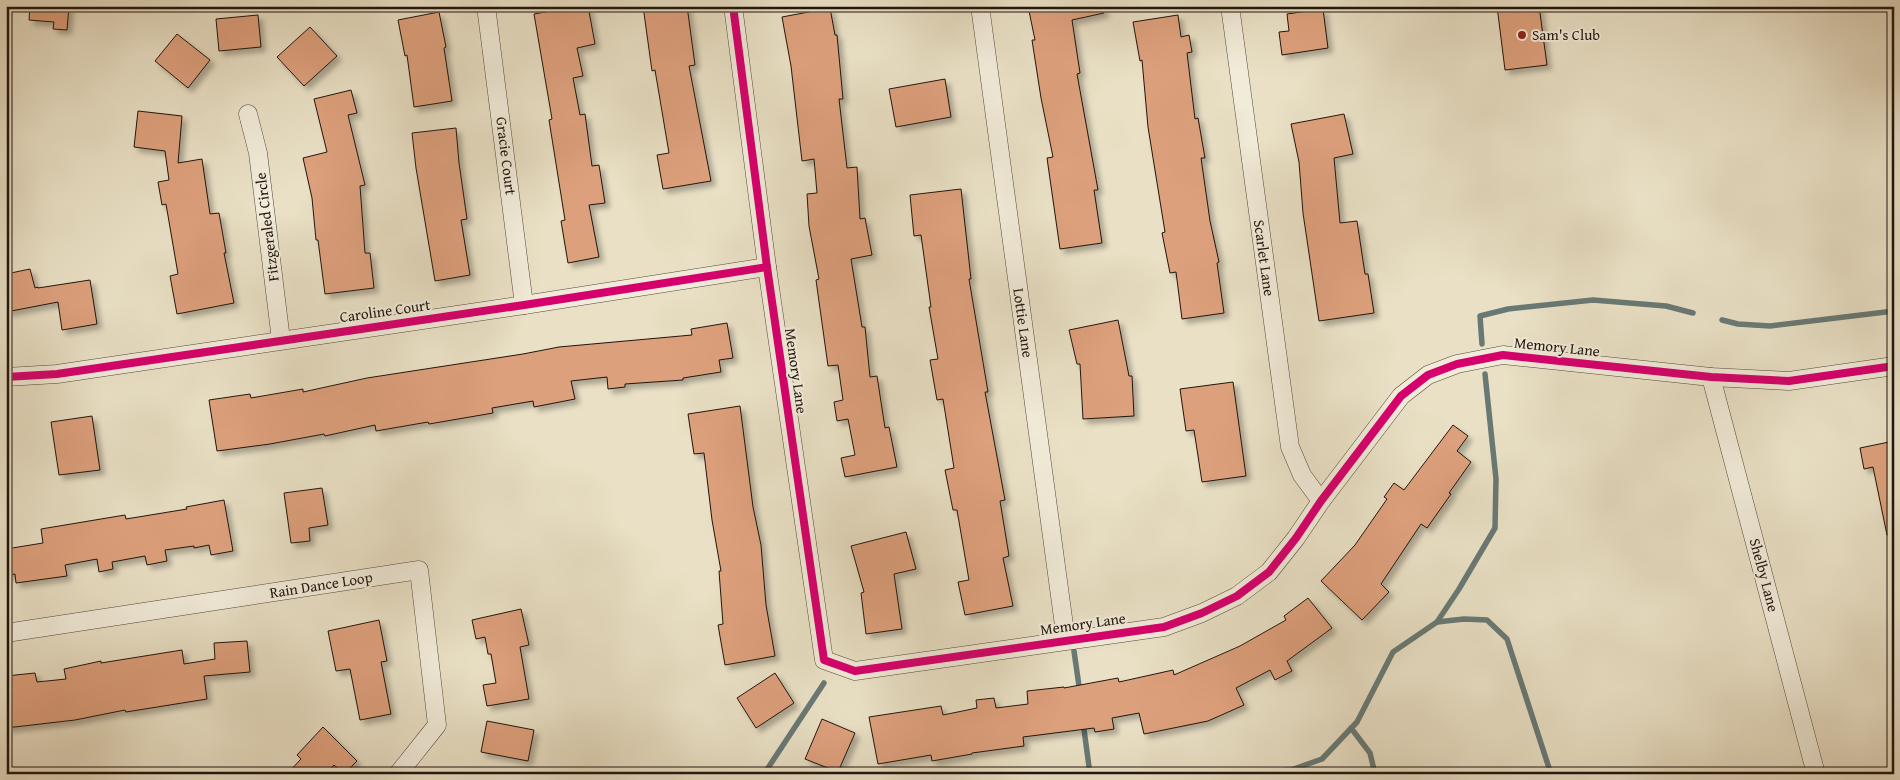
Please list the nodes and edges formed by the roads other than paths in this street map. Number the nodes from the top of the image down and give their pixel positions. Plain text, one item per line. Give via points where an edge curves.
1 (486, 6) edge
2 (733, 6) edge
3 (980, 6) edge
4 (1230, 6) edge
5 (248, 114) dead end
6 (767, 267) junction
7 (524, 305) junction
8 (280, 340) junction
9 (1894, 366) edge
10 (6, 377) edge
11 (1711, 377) junction
12 (1321, 501) junction
13 (6, 633) edge
14 (1066, 640) junction
15 (398, 774) edge
16 (1816, 774) edge

1 - 7 street, Gracie Court
2 - 6 street, Memory Lane
3 - 14 street, Lottie Lane
4 - 12 street, Scarlet Lane via 1290,447 1302,475
5 - 8 street, Fitzgeraled Circle via 258,153
6 - 7 street, Caroline Court
6 - 14 street, Memory Lane via 824,660 855,671
7 - 8 street, Caroline Court
8 - 10 street, Caroline Court via 57,374
9 - 11 street, Memory Lane via 1789,381
11 - 12 street, Memory Lane via 1503,355 1456,364 1428,375 1400,396
11 - 16 street, Shelby Lane
12 - 14 street, Memory Lane via 1269,572 1236,596 1164,627
13 - 15 street, Rain Dance Loop via 419,570 437,725

